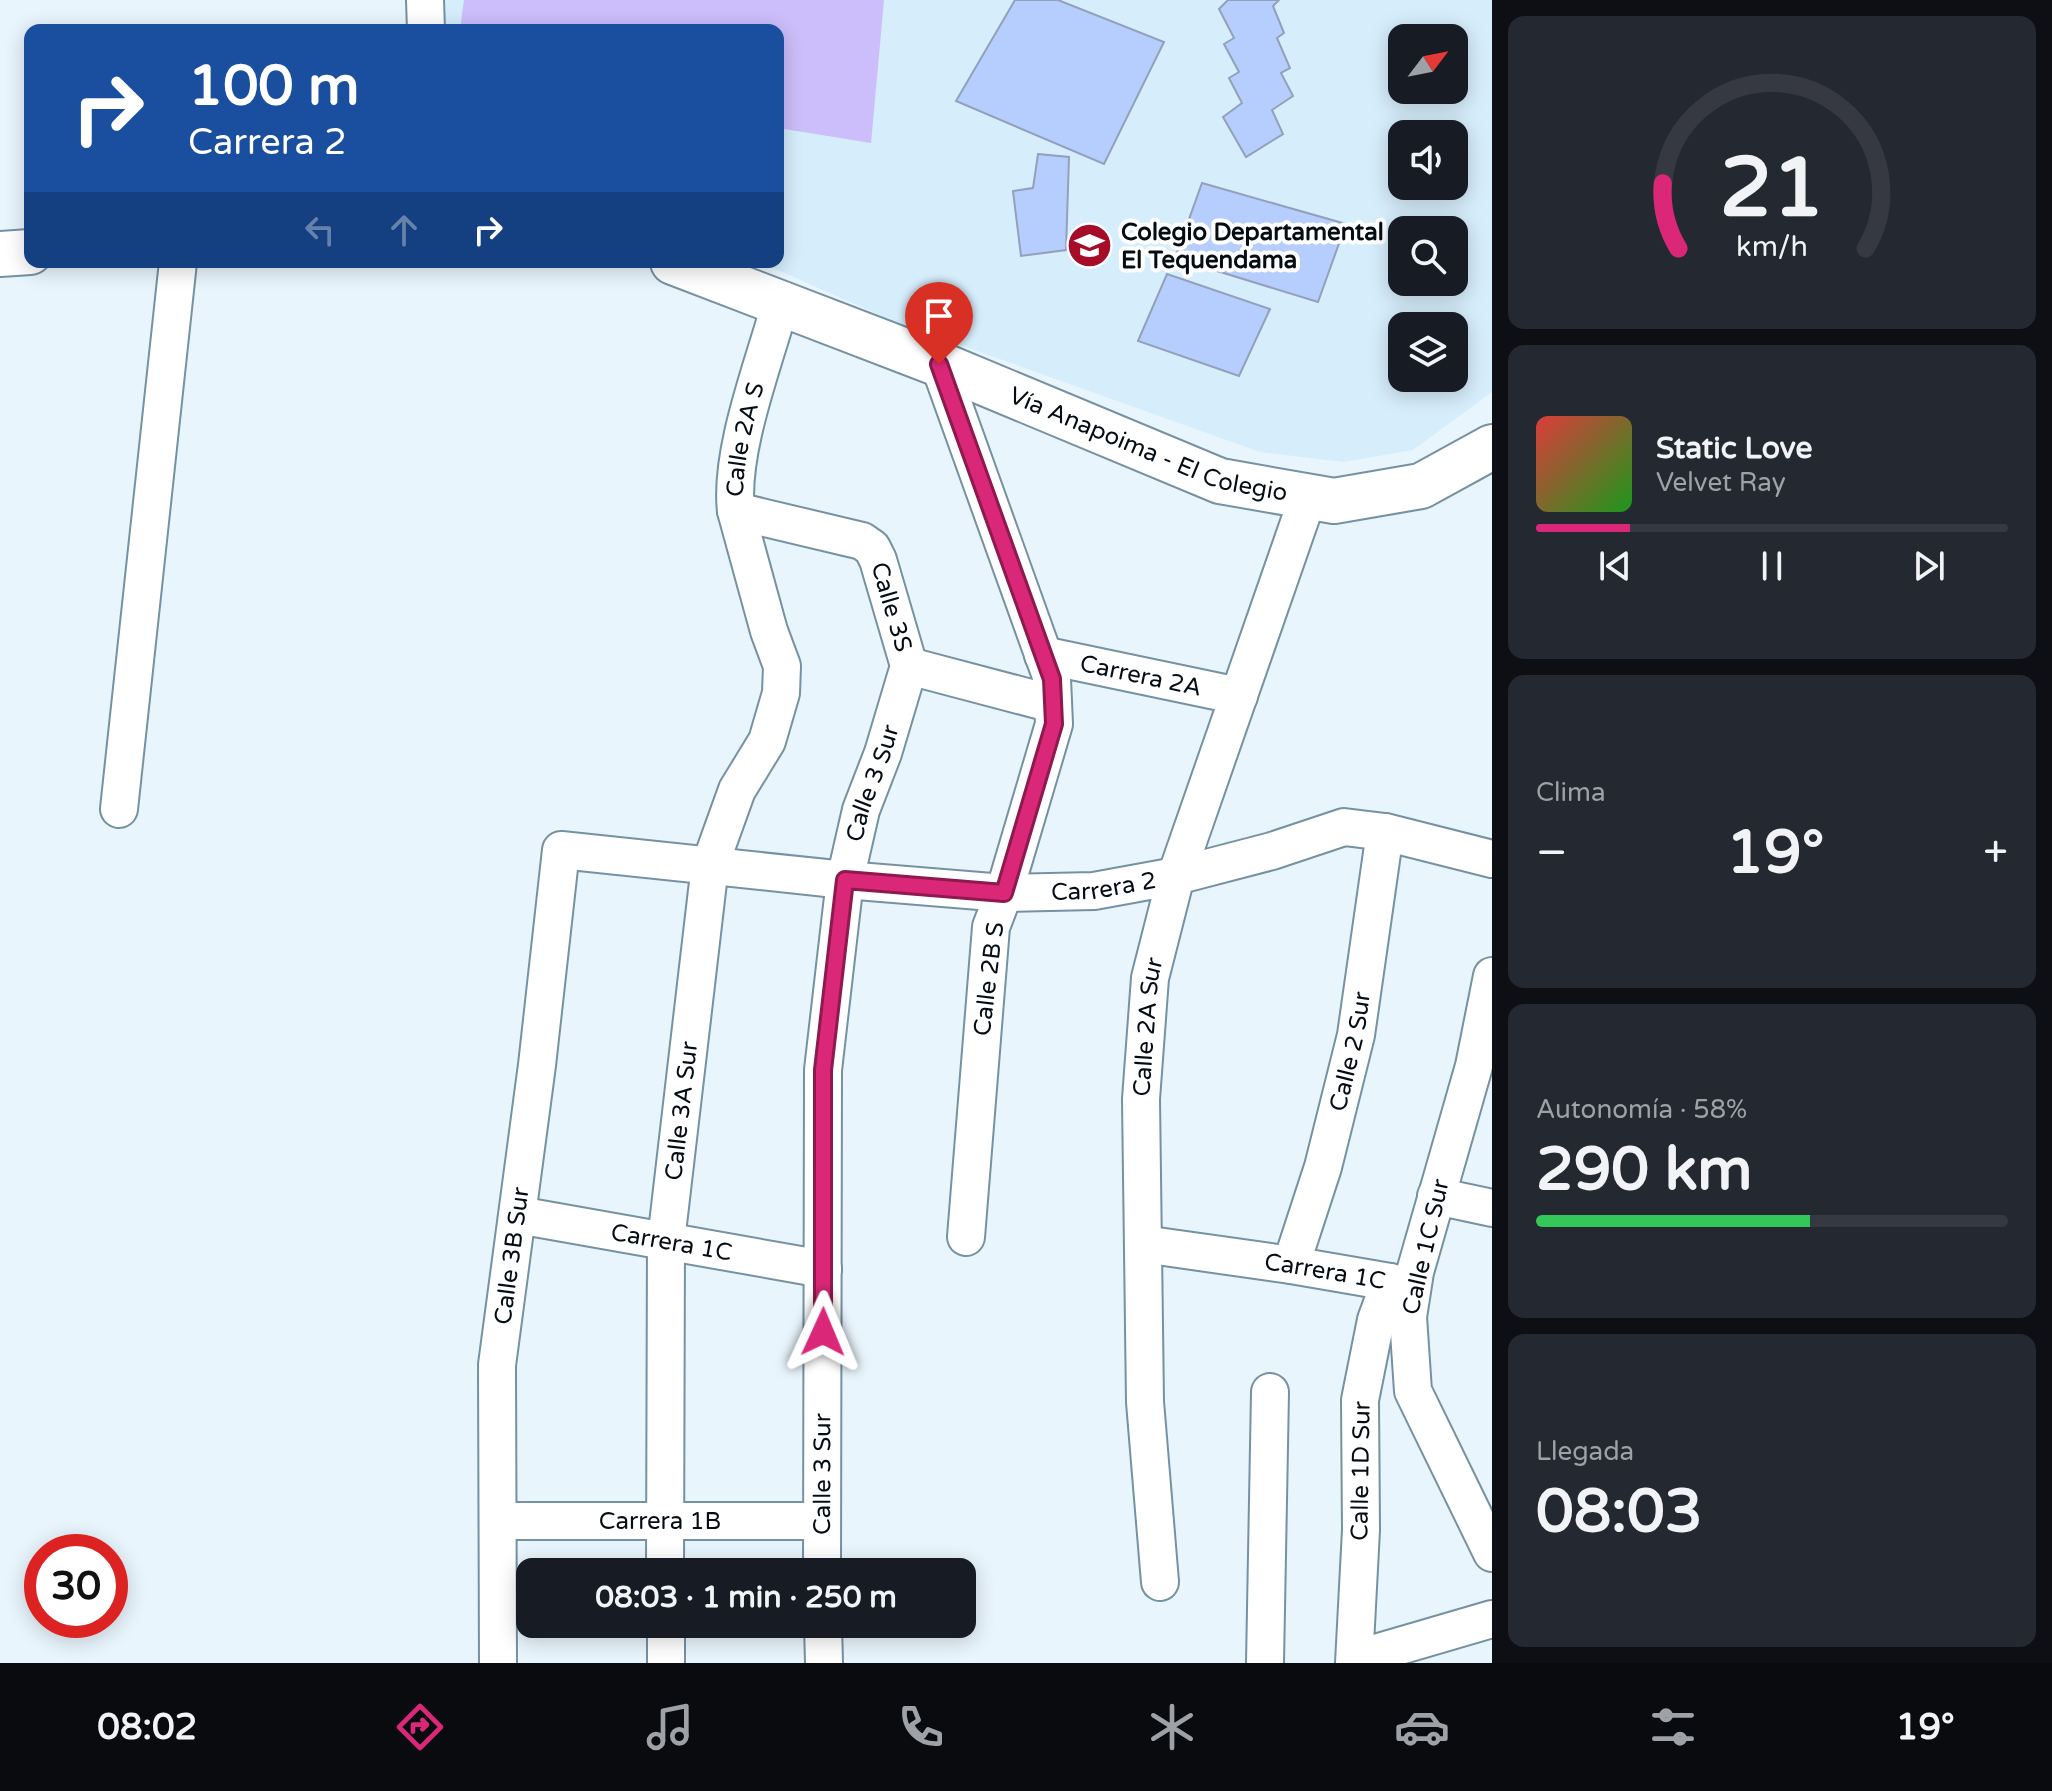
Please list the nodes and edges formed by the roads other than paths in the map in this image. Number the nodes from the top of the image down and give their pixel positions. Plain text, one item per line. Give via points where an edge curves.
1 (425, 0) edge
2 (426, 24) edge
3 (24, 252) edge
4 (0, 254) edge
5 (177, 268) edge
6 (688, 268) edge
7 (780, 305) junction
8 (939, 364) junction
9 (1492, 447) edge
10 (1308, 497) junction
11 (736, 511) junction
12 (1043, 655) junction
13 (782, 666) joint
14 (909, 666) junction
15 (1239, 696) junction
16 (1053, 704) junction
17 (119, 809) dead end
18 (1385, 832) junction
19 (561, 850) joint
20 (1491, 862) edge
21 (710, 865) junction
22 (1176, 876) junction
23 (845, 880) junction
24 (1004, 893) junction
25 (1492, 976) edge
26 (1436, 1196) junction
27 (1492, 1208) edge
28 (518, 1215) junction
29 (966, 1237) dead end
30 (666, 1241) junction
31 (1143, 1244) junction
32 (1291, 1265) junction
33 (823, 1269) junction
34 (1401, 1286) junction
35 (1270, 1392) dead end
36 (498, 1521) junction
37 (821, 1521) junction
38 (664, 1523) junction
39 (1492, 1553) edge
40 (665, 1558) edge
41 (822, 1558) edge
42 (1160, 1582) dead end
43 (1492, 1619) edge
44 (666, 1638) edge
45 (823, 1638) edge
46 (1354, 1661) edge
47 (498, 1663) edge
48 (666, 1663) edge
49 (824, 1663) edge
50 (1265, 1663) edge

1 - 2 street
3 - 4 main road
5 - 17 street
6 - 7 main road, Vía Anapoima - El Colegio
7 - 8 main road, Vía Anapoima - El Colegio
7 - 11 street, Calle 2A S via 741,444
8 - 10 main road, Vía Anapoima - El Colegio via 1220,481
8 - 12 street, Calle 2B S
9 - 10 main road, Vía Anapoima - El Colegio via 1421,486 1334,501
10 - 15 street, Calle 2A Sur
11 - 13 street, Calle 2A S
11 - 14 street, Calle 3S via 862,541 872,548
12 - 15 street, Carrera 2A
12 - 16 street, Calle 2B S via 1052,679
13 - 21 street, Calle 3A Sur via 781,693 767,741 737,790
14 - 16 street
14 - 23 street, Calle 3 Sur via 861,810
15 - 22 street, Calle 2A Sur
16 - 24 street, Calle 2B S via 1054,724
18 - 20 street, Carrera 2
18 - 22 street, Carrera 2 via 1344,827
18 - 32 street, Calle 2 Sur via 1356,1035 1323,1167
19 - 21 street, Carrera 2
19 - 28 street, Calle 3B Sur
21 - 23 street, Carrera 2
21 - 30 street, Calle 3A Sur
22 - 24 street, Carrera 2 via 1094,891
22 - 31 street, Calle 2A Sur via 1150,978 1141,1099
23 - 24 street, Carrera 2
23 - 33 street, Calle 3 Sur via 823,1070
24 - 29 street, Calle 2B S via 991,927
25 - 26 street, Calle 1C Sur via 1474,1066
26 - 27 street
26 - 34 street, Calle 1C Sur
28 - 30 street, Carrera 1C
28 - 36 street, Calle 3B Sur via 497,1365
30 - 33 street, Carrera 1C
30 - 38 street, Calle 3A Sur
31 - 32 street, Carrera 1C
31 - 42 street, Calle 2A Sur via 1145,1402
32 - 34 street, Carrera 1C
33 - 37 street, Calle 3 Sur
34 - 39 street, Calle 1C Sur via 1413,1391
34 - 46 street, Calle 1D Sur via 1376,1320 1360,1400
35 - 50 street
36 - 38 street, Carrera 1B
36 - 47 street, Calle 3B Sur
37 - 38 street, Carrera 1B
37 - 41 street, Calle 3 Sur
38 - 40 street, Calle 3A Sur
43 - 46 street
44 - 48 street
45 - 49 street

